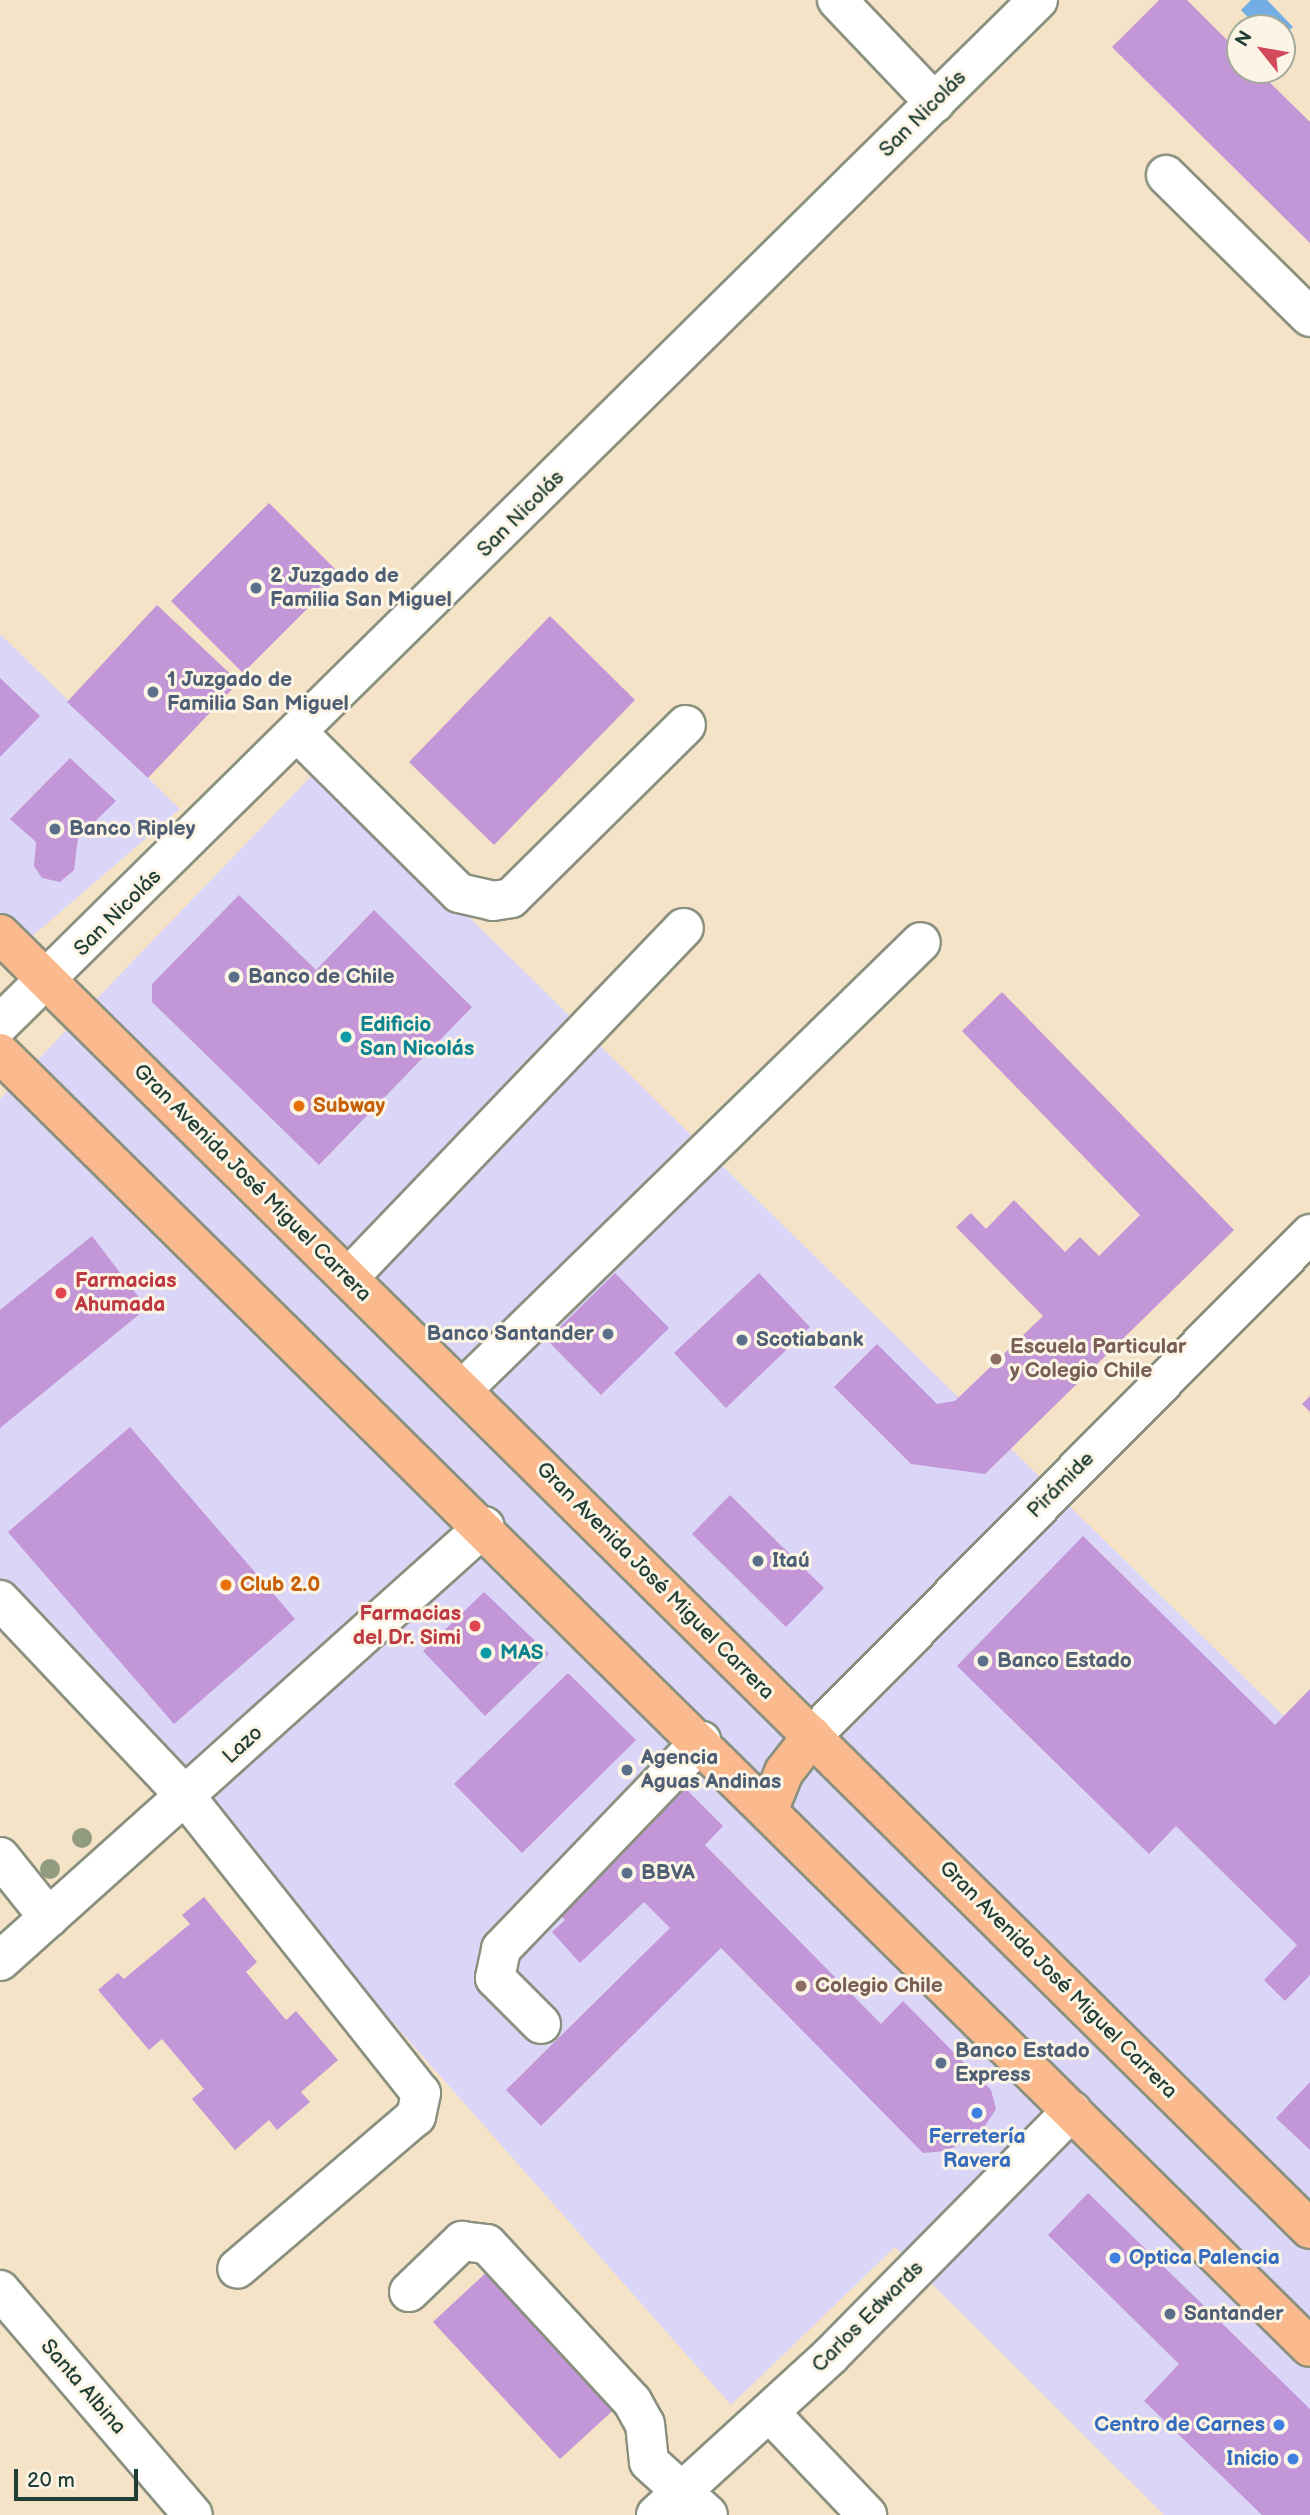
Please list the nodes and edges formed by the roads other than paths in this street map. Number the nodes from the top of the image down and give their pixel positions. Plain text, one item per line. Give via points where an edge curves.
1 (837, 0) edge
2 (1038, 0) edge
3 (935, 103) junction
4 (1167, 175) dead end
5 (1310, 317) edge
6 (685, 724) dead end
7 (299, 734) junction
8 (684, 928) dead end
9 (0, 934) edge
10 (921, 942) dead end
11 (49, 982) junction
12 (0, 1024) edge
13 (0, 1053) edge
14 (1310, 1234) edge
15 (348, 1278) junction
16 (461, 1390) junction
17 (485, 1526) junction
18 (0, 1600) edge
19 (812, 1736) junction
20 (701, 1741) junction
21 (186, 1797) junction
22 (769, 1809) junction
23 (0, 1857) edge
24 (48, 1917) junction
25 (0, 1961) edge
26 (541, 2024) dead end
27 (1072, 2111) junction
28 (1310, 2229) edge
29 (237, 2269) dead end
30 (0, 2290) edge
31 (409, 2292) dead end
32 (1310, 2347) edge
33 (770, 2413) junction
34 (682, 2507) edge
35 (193, 2515) edge
36 (867, 2515) edge

1 - 3 street
2 - 3 street, San Nicolás
3 - 7 street, San Nicolás
4 - 5 street
6 - 7 street via 511,898 493,901 458,893
7 - 11 street, San Nicolás
8 - 15 street
9 - 11 main road, Gran Avenida José Miguel Carrera
10 - 16 street
11 - 12 street, San Nicolás
11 - 15 main road, Gran Avenida José Miguel Carrera
13 - 17 main road
14 - 19 street, Pirámide
15 - 16 main road, Gran Avenida José Miguel Carrera
16 - 19 main road, Gran Avenida José Miguel Carrera
17 - 20 main road
17 - 21 street, Lazo
18 - 21 street
19 - 22 main road via 784,1772
19 - 28 main road, Gran Avenida José Miguel Carrera
20 - 22 main road
20 - 26 street via 500,1949 495,1978
21 - 24 street, Lazo
21 - 29 street via 421,2093 416,2116
22 - 27 main road
23 - 24 street
24 - 25 street, Lazo
27 - 32 main road
27 - 33 street, Carlos Edwards
30 - 35 street, Santa Albina
31 - 34 street via 462,2241 487,2244 632,2401 645,2424 649,2462
33 - 34 street, Carlos Edwards
33 - 36 street

